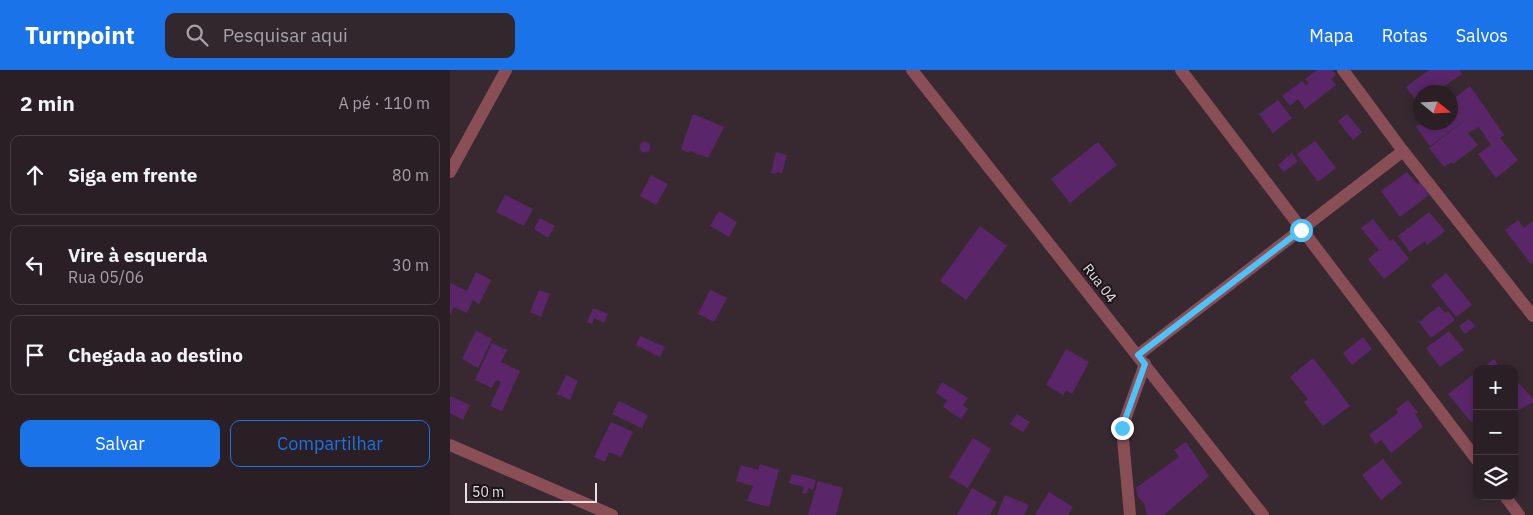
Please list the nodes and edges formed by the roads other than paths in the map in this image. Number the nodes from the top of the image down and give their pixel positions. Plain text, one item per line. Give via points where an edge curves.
1 (506, 70) edge
2 (912, 70) edge
3 (1181, 70) edge
4 (1343, 70) edge
5 (1403, 151) junction
6 (450, 172) edge
7 (1301, 230) junction
8 (1533, 316) edge
9 (1142, 359) junction
10 (450, 446) edge
11 (1473, 455) edge
12 (1508, 500) edge
13 (612, 515) edge
14 (1130, 515) edge
15 (1263, 515) edge
16 (1519, 515) edge

1 - 6 street
2 - 9 street, Rua 04
3 - 7 street
4 - 5 street
5 - 7 street
5 - 8 street
7 - 9 street
7 - 11 street
9 - 14 street via 1122,428
9 - 15 street, Rua 04
10 - 13 street
12 - 16 street

